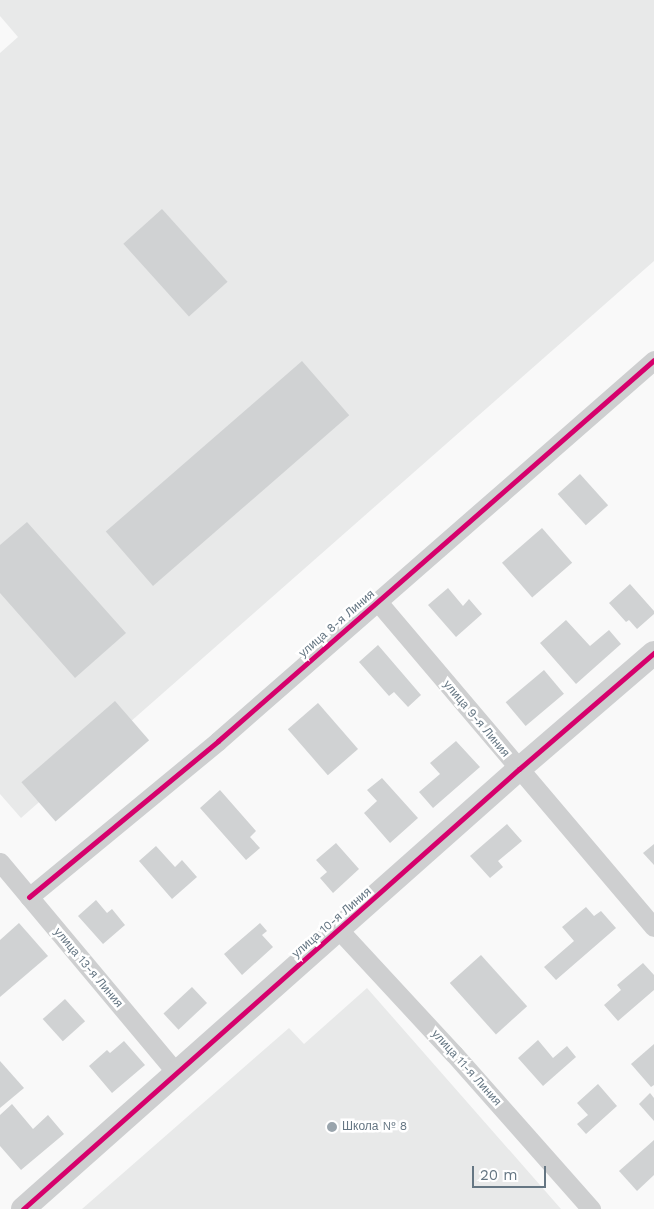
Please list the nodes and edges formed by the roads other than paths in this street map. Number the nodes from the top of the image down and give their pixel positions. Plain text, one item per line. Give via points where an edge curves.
1 (654, 360) edge
2 (378, 602) junction
3 (654, 653) edge
4 (519, 769) junction
5 (0, 862) edge
6 (29, 897) junction
7 (654, 927) edge
8 (339, 930) junction
9 (177, 1074) junction
10 (23, 1209) edge
11 (591, 1209) edge

1 - 2 street, улица 8-я Линия
2 - 4 street, улица 9-я Линия
2 - 6 street, улица 8-я Линия via 218,741
3 - 4 street, улица 10-я Линия
4 - 7 street, улица 9-я Линия
4 - 8 street, улица 10-я Линия
5 - 6 street, улица 13-я Линия
6 - 9 street, улица 13-я Линия
8 - 9 street, улица 10-я Линия
8 - 11 street, улица 11-я Линия
9 - 10 street, улица 10-я Линия

